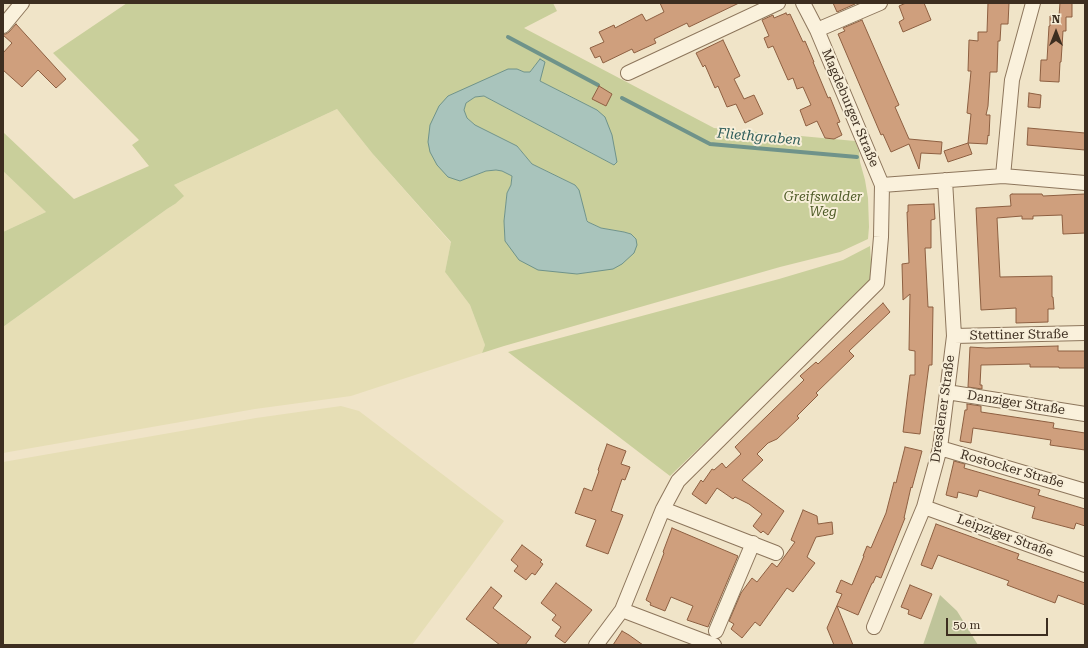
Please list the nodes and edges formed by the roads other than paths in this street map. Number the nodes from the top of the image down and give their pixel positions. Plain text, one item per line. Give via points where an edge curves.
1 (22, 3) edge
2 (778, 3) edge
3 (803, 3) edge
4 (880, 3) edge
5 (1033, 3) edge
6 (3, 26) edge
7 (817, 30) junction
8 (628, 73) dead end
9 (1003, 176) junction
10 (945, 180) junction
11 (1085, 183) edge
12 (882, 185) junction
13 (1085, 333) edge
14 (954, 336) junction
15 (947, 392) junction
16 (1085, 414) edge
17 (940, 448) junction
18 (1085, 490) edge
19 (924, 507) junction
20 (663, 509) junction
21 (753, 543) junction
22 (776, 553) dead end
23 (1085, 565) edge
24 (622, 610) junction
25 (874, 627) dead end
26 (716, 631) dead end
27 (596, 645) edge
28 (714, 645) edge

1 - 6 street
2 - 8 street
3 - 7 street, Magdeburger Straße
4 - 7 street
5 - 9 street via 1012,80
7 - 12 street, Magdeburger Straße
9 - 10 street
9 - 11 street
10 - 12 street
10 - 14 street, Dresdener Straße
12 - 20 street via 877,282 678,481
13 - 14 street, Stettiner Straße
14 - 15 street, Dresdener Straße
15 - 16 street, Danziger Straße
15 - 17 street, Dresdener Straße
17 - 18 street, Rostocker Straße
17 - 19 street, Dresdener Straße
19 - 23 street, Leipziger Straße
19 - 25 street, Dresdener Straße
20 - 21 street
20 - 24 street
21 - 22 street
21 - 26 street
24 - 27 street
24 - 28 street

